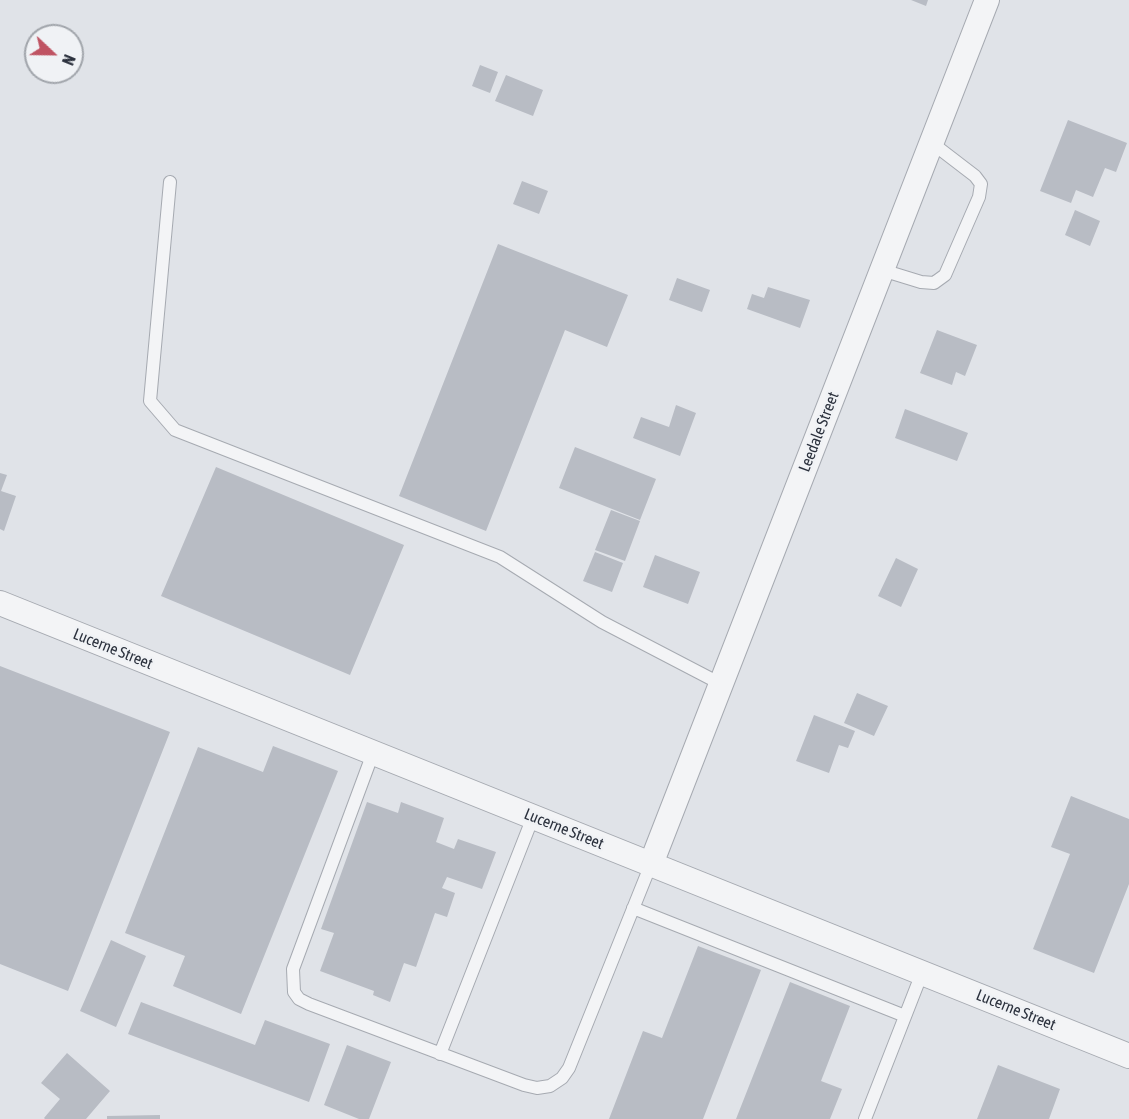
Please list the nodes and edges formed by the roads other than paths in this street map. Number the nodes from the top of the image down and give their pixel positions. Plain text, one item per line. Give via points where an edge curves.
1 (987, 0) edge
2 (932, 143) junction
3 (170, 182) dead end
4 (882, 270) junction
5 (0, 603) edge
6 (721, 684) junction
7 (373, 753) junction
8 (533, 817) junction
9 (651, 864) junction
10 (633, 908) junction
11 (922, 973) junction
12 (905, 1016) junction
13 (441, 1054) junction
14 (1129, 1056) edge
15 (865, 1119) edge

1 - 2 street, Leedale Street
2 - 4 street, Leedale Street
2 - 4 lane via 975,176 981,184 979,197 945,275 934,284
3 - 6 lane via 150,401 175,429 500,557 602,622
4 - 6 street, Leedale Street
5 - 7 street, Lucerne Street
6 - 9 street, Leedale Street
7 - 8 street, Lucerne Street
7 - 13 lane via 296,957 292,980 299,999 309,1004
8 - 9 street, Lucerne Street
8 - 13 lane
9 - 10 lane
9 - 11 street, Lucerne Street
10 - 12 lane
10 - 13 lane via 562,1078 550,1086 524,1085
11 - 12 lane
11 - 14 street, Lucerne Street
12 - 15 lane

